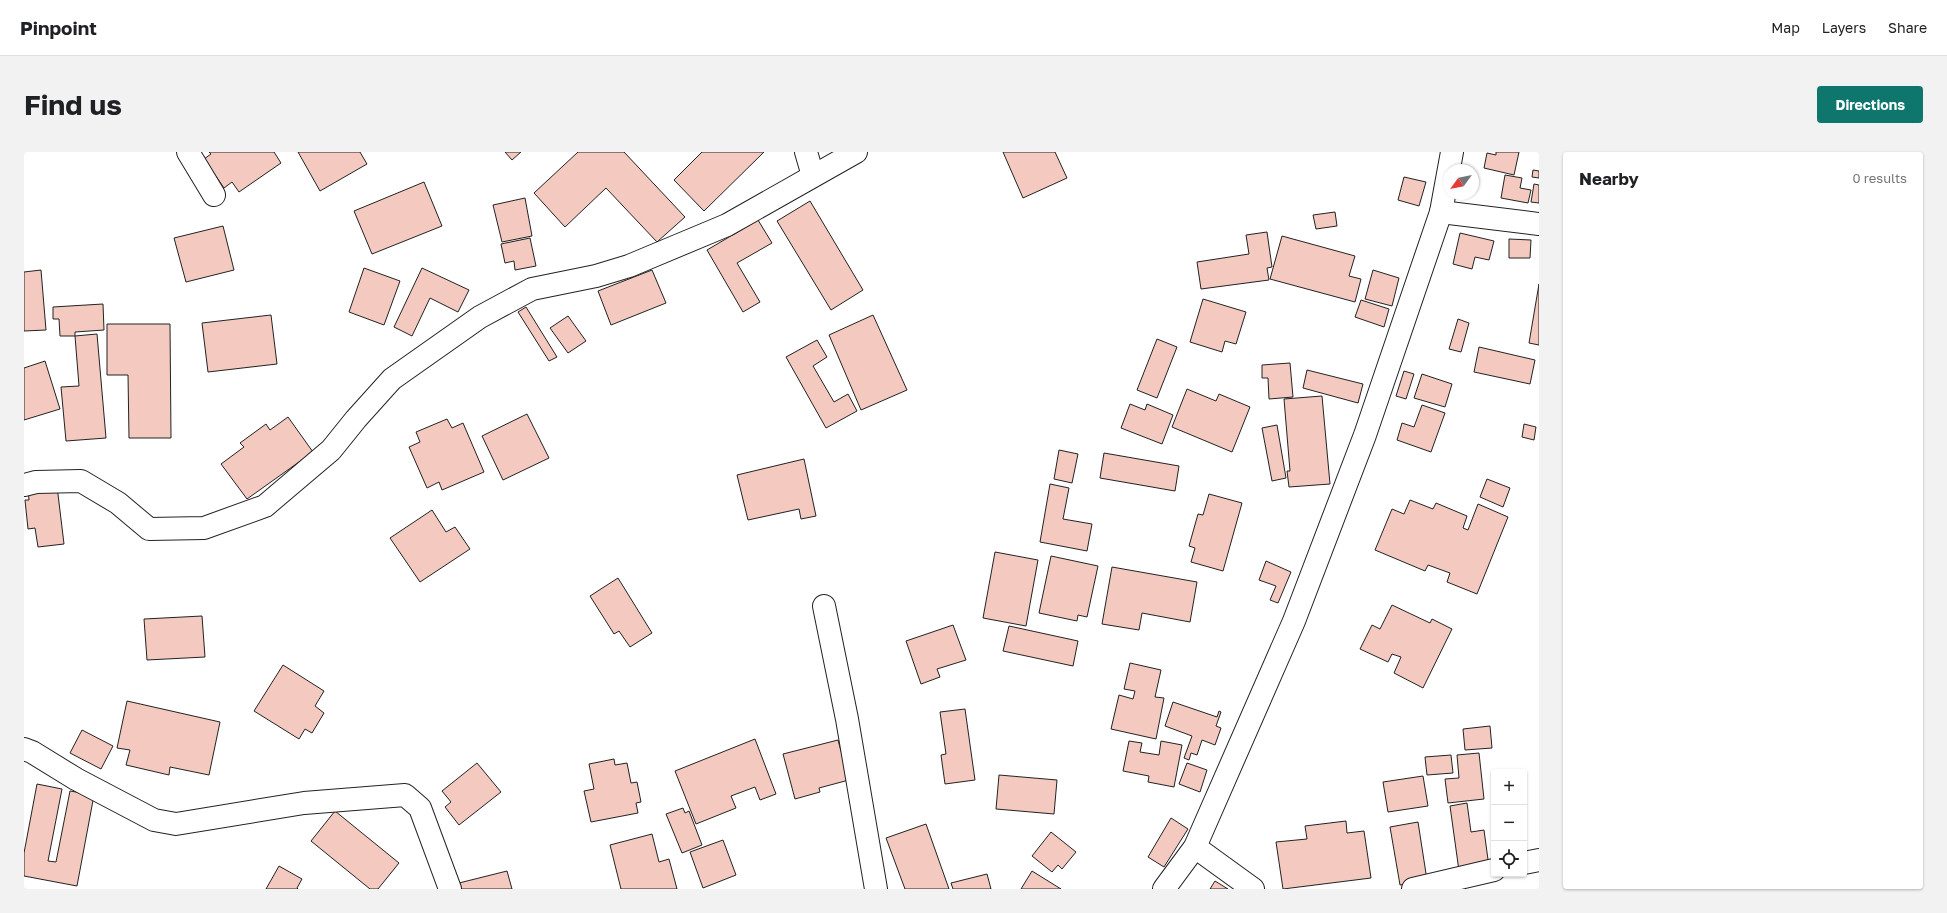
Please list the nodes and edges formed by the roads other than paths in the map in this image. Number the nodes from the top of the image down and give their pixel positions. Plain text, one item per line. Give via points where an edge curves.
1 (188, 152) edge
2 (806, 152) edge
3 (856, 152) edge
4 (1452, 152) edge
5 (813, 176) junction
6 (214, 195) dead end
7 (1441, 212) junction
8 (1539, 224) edge
9 (24, 485) edge
10 (824, 606) dead end
11 (24, 749) edge
12 (1196, 847) junction
13 (1539, 860) edge
14 (1527, 862) edge
15 (1491, 871) edge
16 (450, 889) edge
17 (876, 889) edge
18 (1164, 889) edge
19 (1253, 889) edge
20 (1413, 889) edge

1 - 6 street
2 - 5 street
3 - 5 street
4 - 7 street
5 - 9 street via 727,225 629,266 596,276 532,289 480,317 392,379 331,450 265,506 204,528 149,529 118,503 81,481 36,482
7 - 8 street
7 - 12 street via 1365,435 1294,621
10 - 17 street via 847,719
11 - 16 street via 154,820 176,824 304,803 405,795 420,808
12 - 18 street
12 - 19 street
13 - 14 street
15 - 20 street

